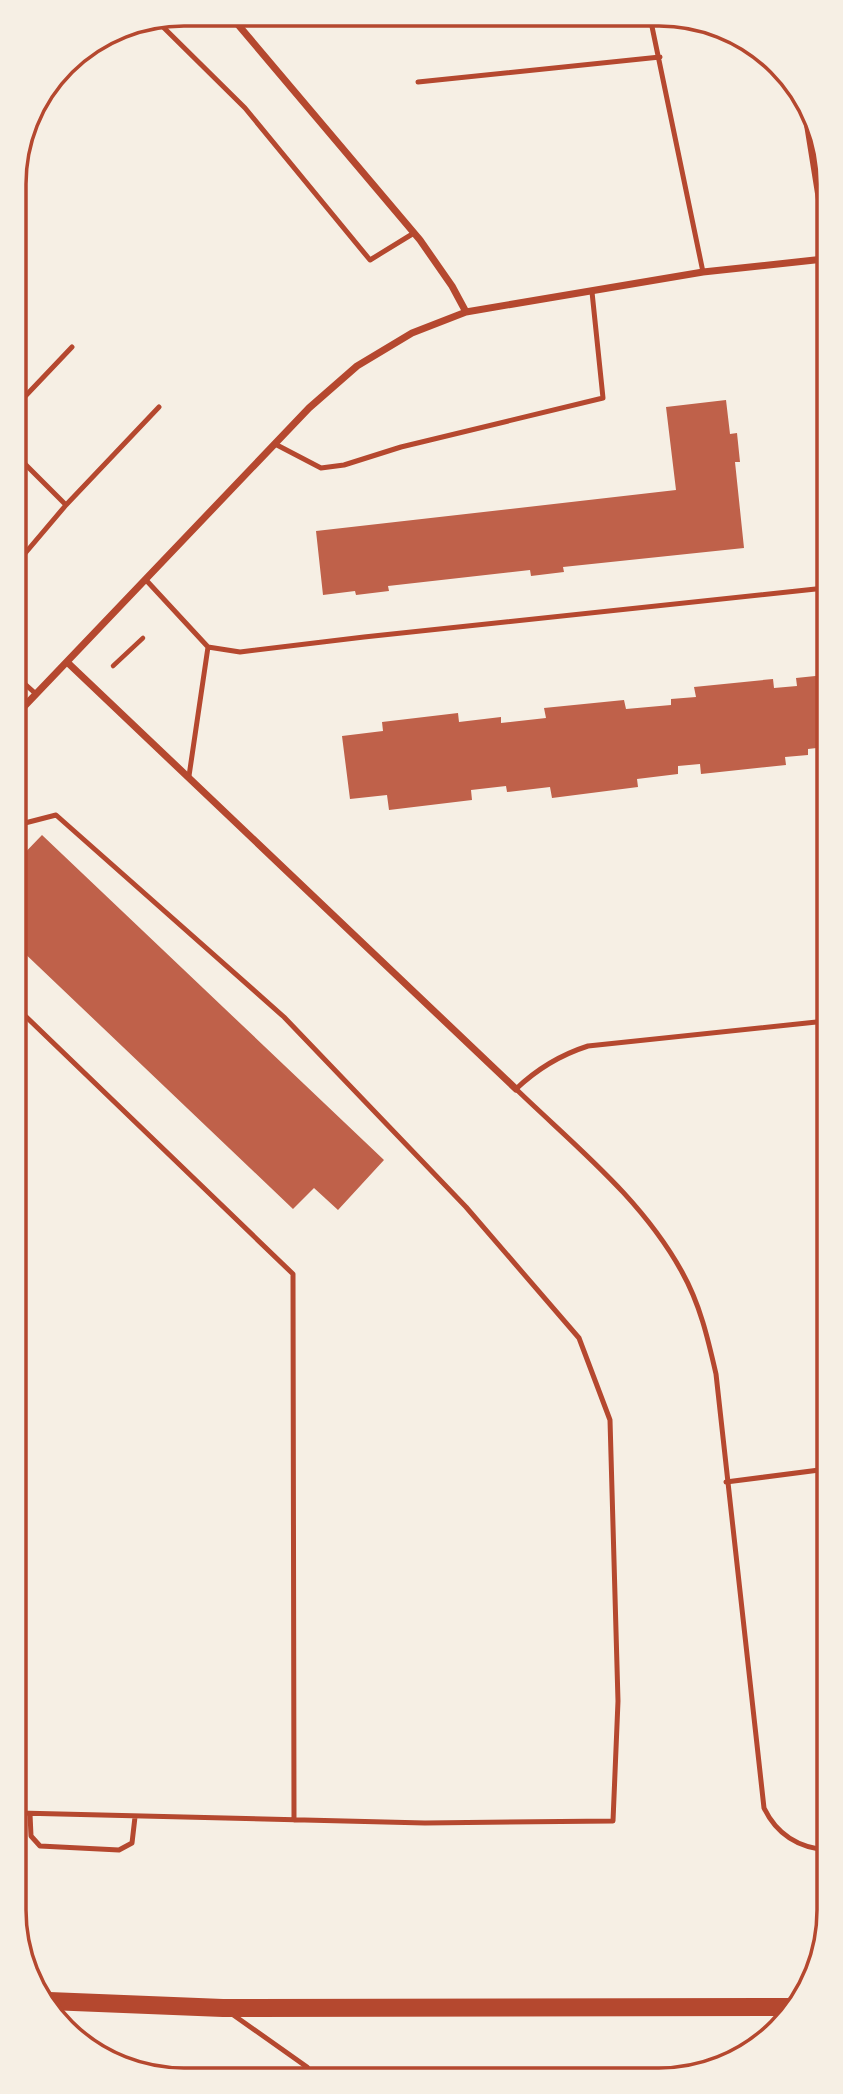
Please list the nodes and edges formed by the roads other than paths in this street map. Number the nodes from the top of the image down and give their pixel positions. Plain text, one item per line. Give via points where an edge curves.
1 (239, 26) edge
2 (652, 26) edge
3 (164, 28) edge
4 (660, 57) junction
5 (418, 82) dead end
6 (808, 133) edge
7 (817, 190) edge
8 (414, 233) junction
9 (817, 260) edge
10 (703, 272) junction
11 (592, 292) junction
12 (466, 312) junction
13 (72, 347) dead end
14 (27, 395) edge
15 (159, 407) dead end
16 (275, 444) junction
17 (27, 466) edge
18 (66, 505) junction
19 (27, 551) edge
20 (146, 580) junction
21 (817, 590) edge
22 (208, 647) junction
23 (67, 662) junction
24 (27, 686) edge
25 (36, 694) junction
26 (27, 704) edge
27 (189, 776) junction
28 (27, 823) edge
29 (27, 1017) edge
30 (817, 1022) edge
31 (516, 1088) junction
32 (816, 1470) edge
33 (726, 1482) junction
34 (26, 1814) edge
35 (30, 1814) junction
36 (135, 1816) junction
37 (294, 1820) junction
38 (816, 1849) edge
39 (56, 2001) edge
40 (783, 2007) edge
41 (223, 2008) junction
42 (308, 2068) edge

1 - 8 street
2 - 4 lane
3 - 8 lane via 245,108 370,260
4 - 5 lane
4 - 10 lane
6 - 7 lane
8 - 12 street
9 - 10 street
10 - 11 street
11 - 12 street
11 - 16 lane via 603,398 344,465 321,468
12 - 16 street via 412,333 357,366
13 - 14 lane
15 - 18 lane
16 - 20 street
17 - 18 lane
18 - 19 lane
20 - 22 lane
20 - 23 street
21 - 22 lane via 240,652
22 - 27 lane
23 - 25 street
23 - 27 street
24 - 25 lane
25 - 26 street
27 - 31 street
28 - 37 lane via 56,815 284,1017 466,1207 579,1338 610,1420 618,1701 613,1821 425,1824
29 - 37 lane via 293,1273
30 - 31 lane via 588,1046 533,1072
31 - 33 lane via 633,1201 683,1274 704,1322 716,1374
32 - 33 lane
33 - 38 lane via 764,1808 788,1839
34 - 35 lane
35 - 36 lane
35 - 36 lane via 31,1836 40,1846 119,1850 132,1843
36 - 37 lane
39 - 41 main road
40 - 41 main road
41 - 42 lane

